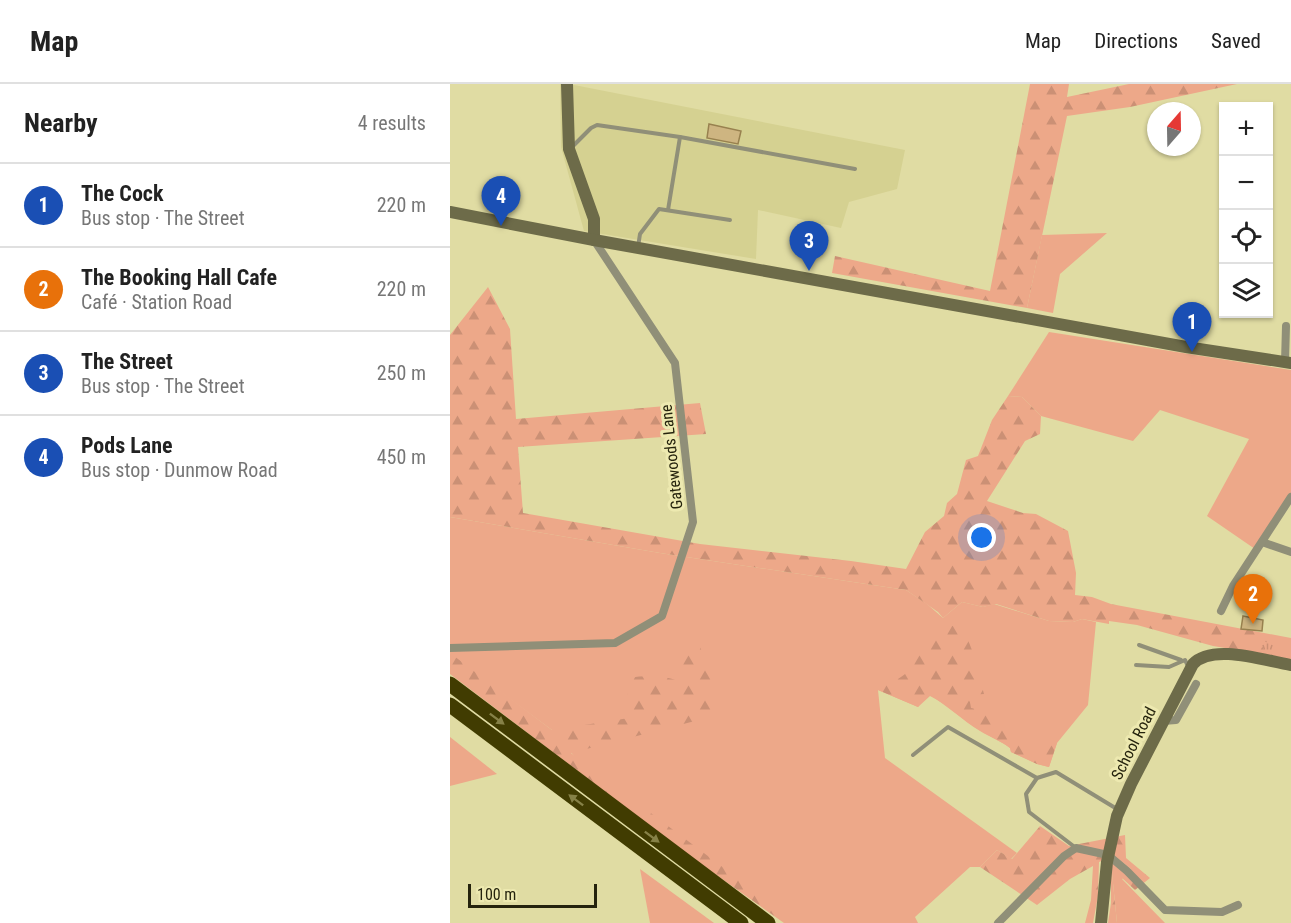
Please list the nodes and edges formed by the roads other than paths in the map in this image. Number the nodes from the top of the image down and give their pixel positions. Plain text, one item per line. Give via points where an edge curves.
1 (567, 84) edge
2 (680, 137) junction
3 (569, 150) junction
4 (855, 169) dead end
5 (668, 210) junction
6 (450, 212) edge
7 (730, 220) dead end
8 (594, 240) junction
9 (638, 248) junction
10 (1286, 326) dead end
11 (1288, 337) edge
12 (1288, 363) edge
13 (1291, 497) edge
14 (1262, 542) junction
15 (1291, 552) edge
16 (1221, 611) dead end
17 (1139, 645) dead end
18 (450, 648) edge
19 (1136, 664) dead end
20 (1185, 665) junction
21 (1291, 665) edge
22 (450, 684) edge
23 (1196, 684) dead end
24 (450, 705) edge
25 (450, 713) edge
26 (1163, 721) junction
27 (913, 755) dead end
28 (536, 770) junction
29 (1037, 778) junction
30 (1120, 810) junction
31 (1076, 848) junction
32 (1108, 855) junction
33 (1238, 905) dead end
34 (741, 923) edge
35 (768, 923) edge
36 (998, 923) edge
37 (1101, 923) edge

1 - 3 street
2 - 3 lane via 597,125
2 - 4 lane
2 - 5 lane
3 - 8 street via 594,219
5 - 7 lane
5 - 9 lane via 659,209 640,234
6 - 8 street
8 - 9 street
8 - 18 street, Gatewoods Lane via 675,363 693,522 662,616 615,643
9 - 12 street
10 - 11 street
11 - 12 street
13 - 14 street
14 - 15 street
14 - 16 street
17 - 20 lane
19 - 20 lane
20 - 21 street, School Road via 1204,655 1226,654
20 - 26 street, School Road
22 -> 35 highway
23 - 26 street via 1176,720
24 - 28 highway
25 - 28 lane
26 - 30 street, School Road
27 - 29 lane via 948,727
34 -> 28 highway
29 - 30 lane via 1056,772
29 - 31 lane via 1026,794 1029,812
30 - 32 street, School Road
31 - 32 street
31 - 36 street
32 - 33 street via 1165,910 1222,912
32 - 37 street, School Road

